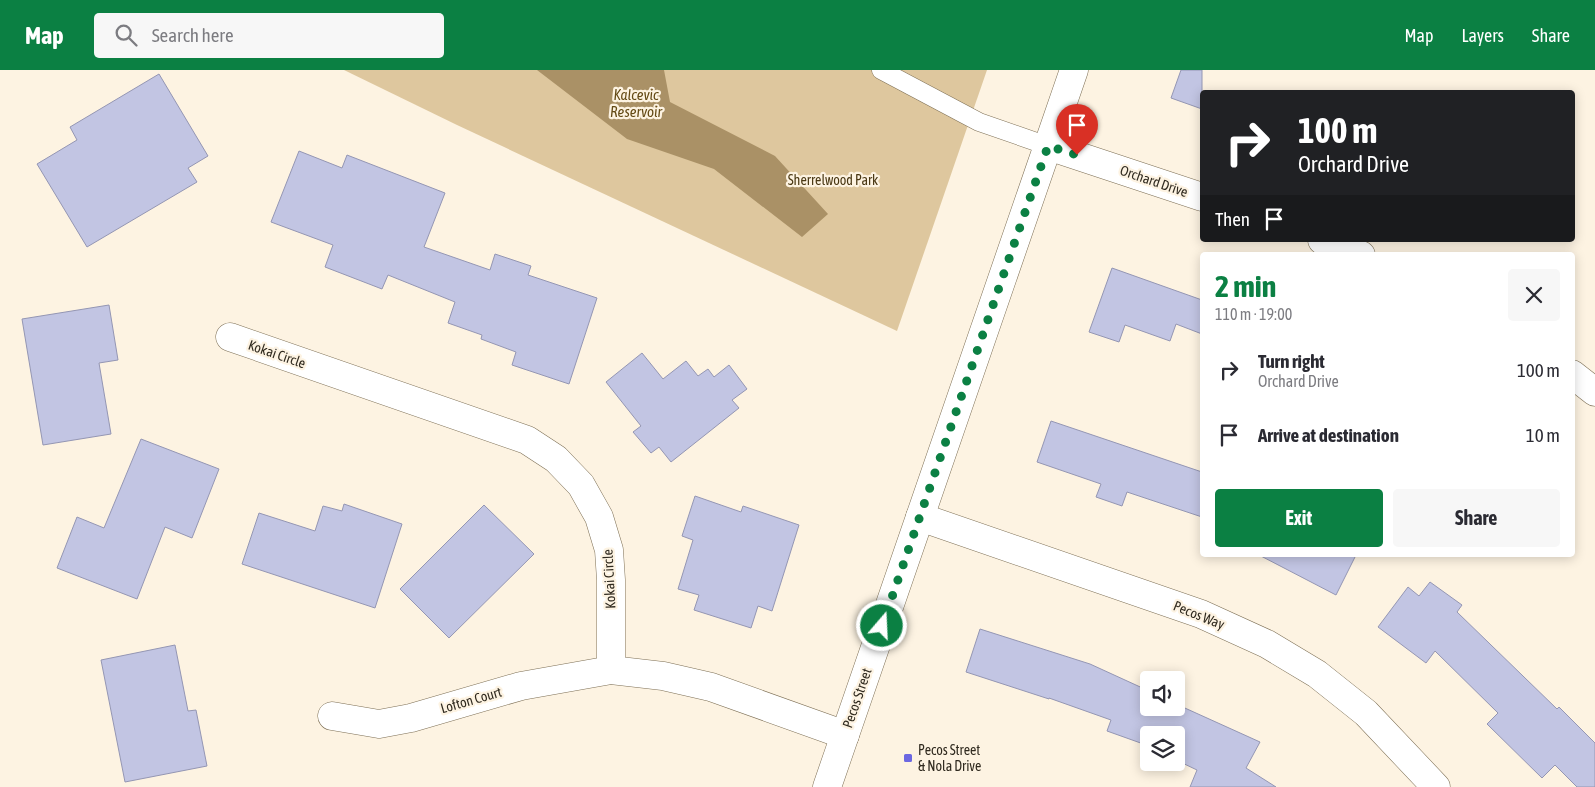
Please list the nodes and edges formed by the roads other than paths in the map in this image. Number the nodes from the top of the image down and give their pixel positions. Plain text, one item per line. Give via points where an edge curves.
1 (881, 70) edge
2 (1074, 70) edge
3 (1048, 146) junction
4 (1200, 197) edge
5 (1327, 242) edge
6 (1353, 252) edge
7 (230, 337) dead end
8 (1575, 376) edge
9 (1595, 392) edge
10 (920, 517) junction
11 (611, 670) junction
12 (332, 716) dead end
13 (845, 735) junction
14 (827, 787) edge
15 (1436, 787) edge

1 - 3 lane via 979,122
2 - 3 street, Pecos Street
3 - 4 street, Orchard Drive
3 - 10 street, Pecos Street
5 - 6 street
7 - 11 street, Kokai Circle via 527,440 556,459 581,485 599,517 609,550
8 - 9 street
10 - 13 street, Pecos Street
10 - 15 street, Pecos Way via 1201,614 1267,644 1317,674 1366,713
11 - 12 street, Lofton Court via 520,686 411,718 379,724
11 - 13 street via 663,676 711,687
13 - 14 street, Pecos Street

